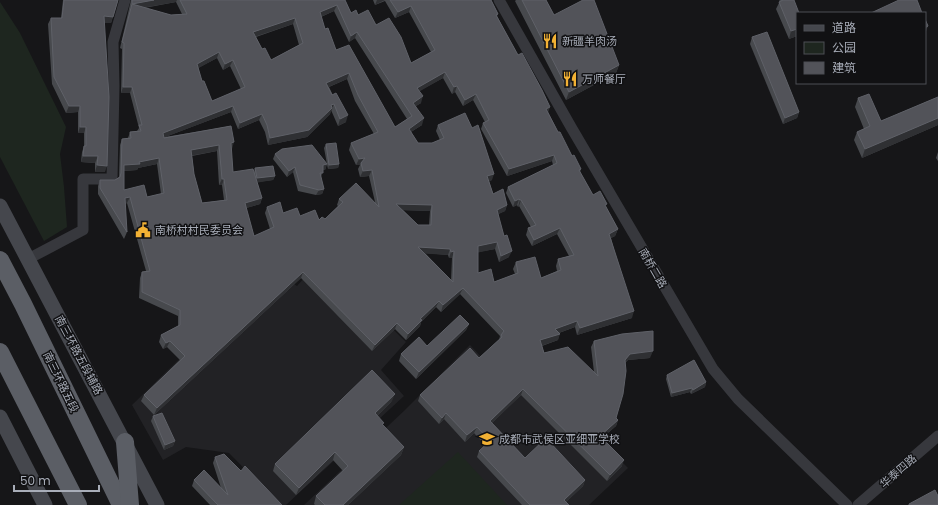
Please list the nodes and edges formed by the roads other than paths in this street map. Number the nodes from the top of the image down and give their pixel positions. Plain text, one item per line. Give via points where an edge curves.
1 (125, 0) edge
2 (499, 0) edge
3 (0, 206) edge
4 (28, 259) junction
5 (0, 260) edge
6 (0, 352) edge
7 (0, 417) edge
8 (938, 437) edge
9 (125, 442) junction
10 (64, 477) junction
11 (45, 505) edge
12 (67, 505) edge
13 (78, 505) edge
14 (121, 505) edge
15 (130, 505) edge
16 (157, 505) edge
17 (847, 505) edge
18 (858, 505) edge

1 - 4 street via 113,42 112,179 83,179 83,230
2 - 17 street, 南桥二路 via 713,369 738,399
3 - 4 main road, 南三环路五段辅路
4 - 9 main road, 南三环路五段辅路
5 - 14 highway, 南三环路五段
6 - 10 highway
7 - 11 main road
8 - 18 street, 华泰四路
9 - 15 highway
9 - 16 main road, 南三环路五段辅路
10 - 12 highway
10 - 13 highway

